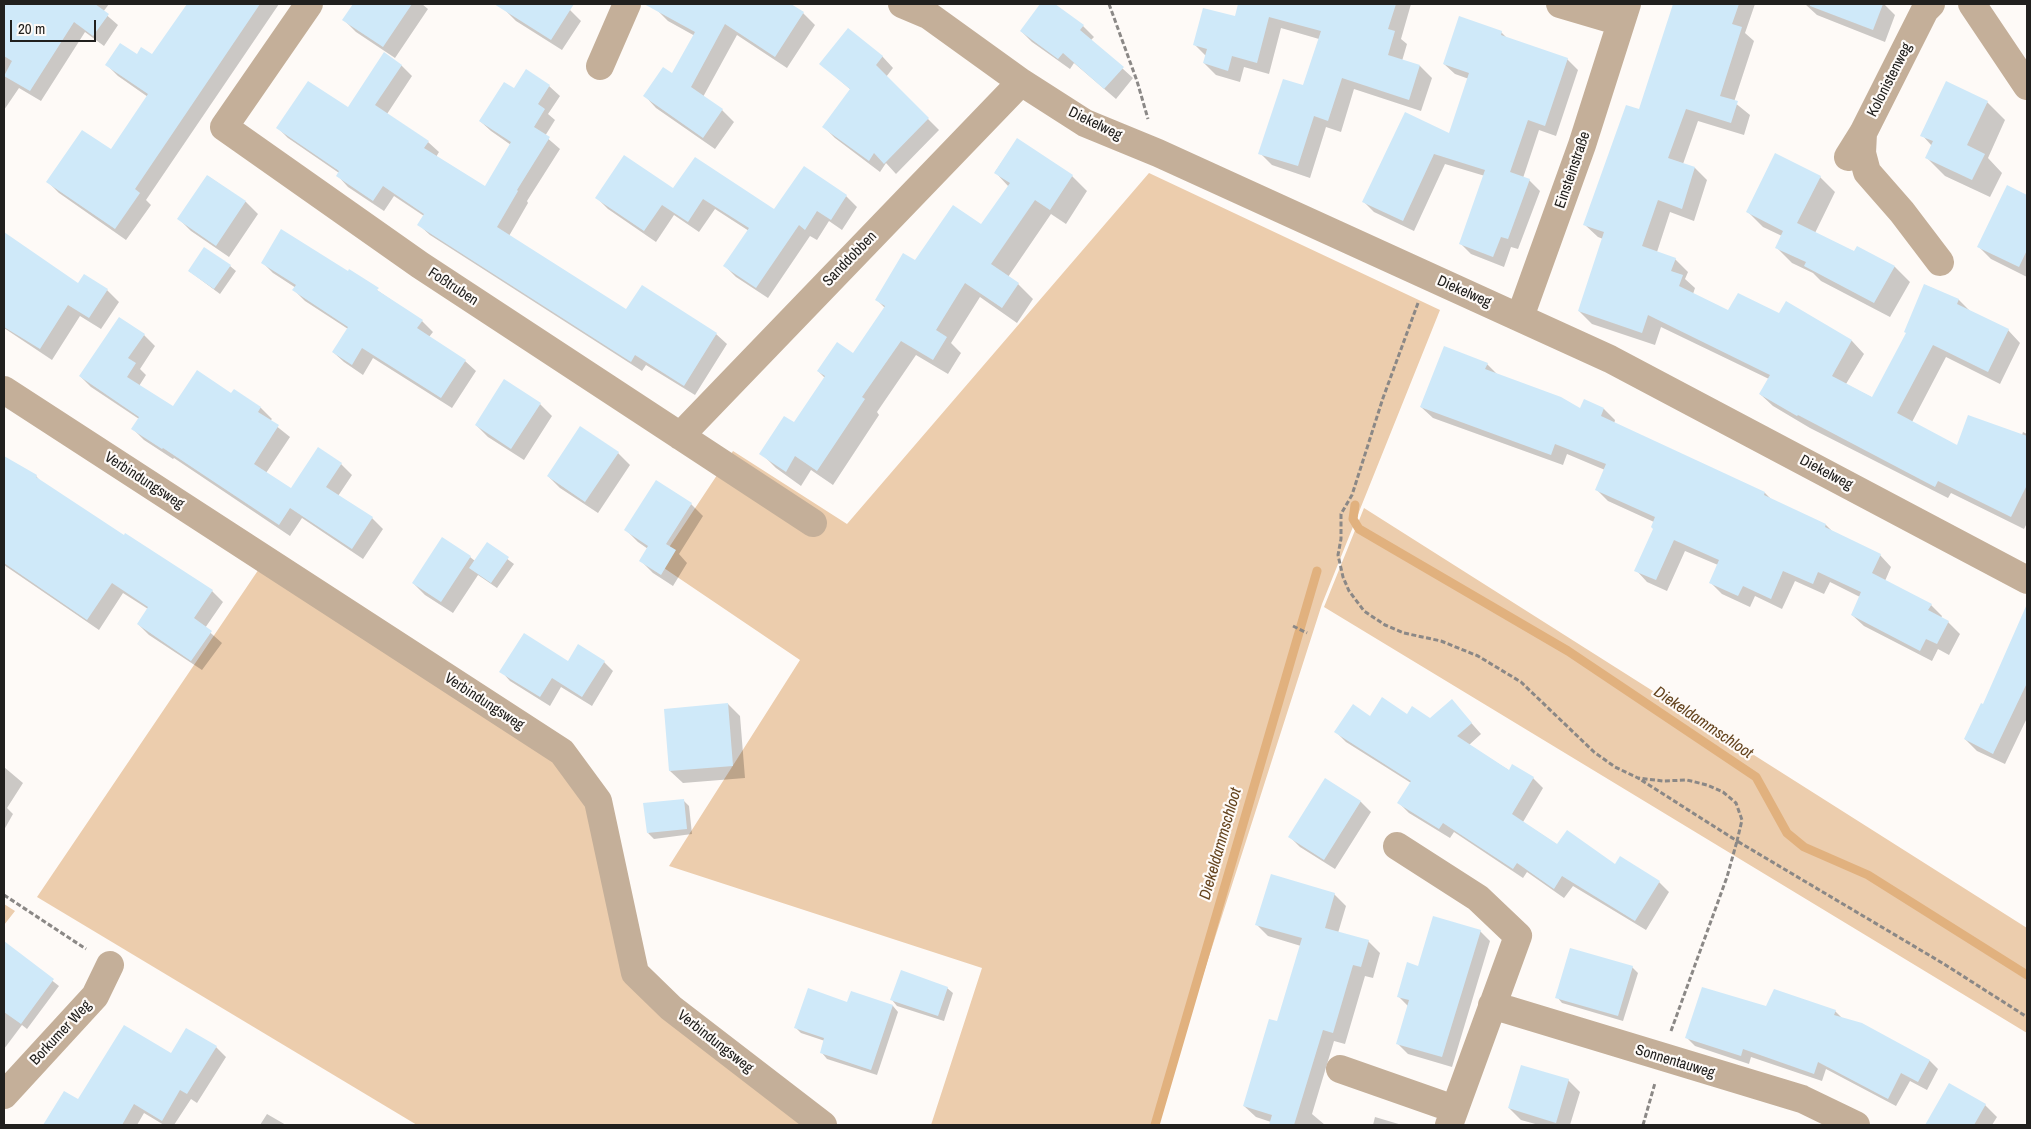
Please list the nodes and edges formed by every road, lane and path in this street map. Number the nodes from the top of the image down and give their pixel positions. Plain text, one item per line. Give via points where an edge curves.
1 (309, 4) edge
2 (627, 4) edge
3 (902, 4) edge
4 (1109, 4) edge
5 (1560, 4) edge
6 (1931, 4) edge
7 (1972, 4) edge
8 (1624, 13) edge
9 (600, 66) dead end
10 (1021, 82) junction
11 (2027, 86) edge
12 (1863, 133) junction
13 (1158, 153) junction
14 (1848, 157) dead end
15 (1940, 262) dead end
16 (1430, 277) junction
17 (1520, 316) junction
18 (4, 390) edge
19 (680, 436) junction
20 (813, 523) dead end
21 (2027, 580) edge
22 (1293, 626) dead end
23 (1307, 632) dead end
24 (1638, 778) junction
25 (1737, 841) junction
26 (1397, 846) dead end
27 (4, 895) edge
28 (110, 965) joint
29 (1492, 1005) junction
30 (2027, 1017) edge
31 (1662, 1058) junction
32 (1340, 1069) dead end
33 (4, 1095) edge
34 (1452, 1117) edge
35 (823, 1125) edge
36 (1643, 1125) edge
37 (1856, 1125) edge

1 - 19 street, Foßtruben via 224,127 420,265
2 - 9 street
3 - 10 street, Diekelweg via 928,16
4 - 13 path
5 - 8 street, Einsteinstraße
6 - 12 street, Kolonistenweg via 1925,10
7 - 11 street
8 - 17 street, Einsteinstraße via 1582,145
10 - 13 street, Diekelweg via 1085,123
10 - 19 street, Sanddobben
12 - 14 street, Kolonistenweg
12 - 15 street via 1862,153 1867,172
13 - 16 street, Diekelweg
16 - 17 street, Diekelweg
16 - 24 path via 1383,398 1352,495 1340,514 1338,555 1343,577 1364,611 1385,625 1441,641 1504,670 1535,694 1594,752
17 - 21 street, Diekelweg via 1610,358
18 - 35 street, Verbindungsweg via 562,752 598,801 635,973 671,1008
19 - 20 street, Foßtruben
22 - 23 path
24 - 25 path
24 - 25 path via 1687,780 1723,792 1736,804 1742,820
25 - 30 path
25 - 31 path
26 - 29 street via 1478,898 1518,936
27 - 28 path
28 - 33 street, Borkumer Weg via 95,996
29 - 31 street, Sonnentauweg
29 - 34 street
31 - 36 path
31 - 37 street, Sonnentauweg via 1802,1099
32 - 34 street

